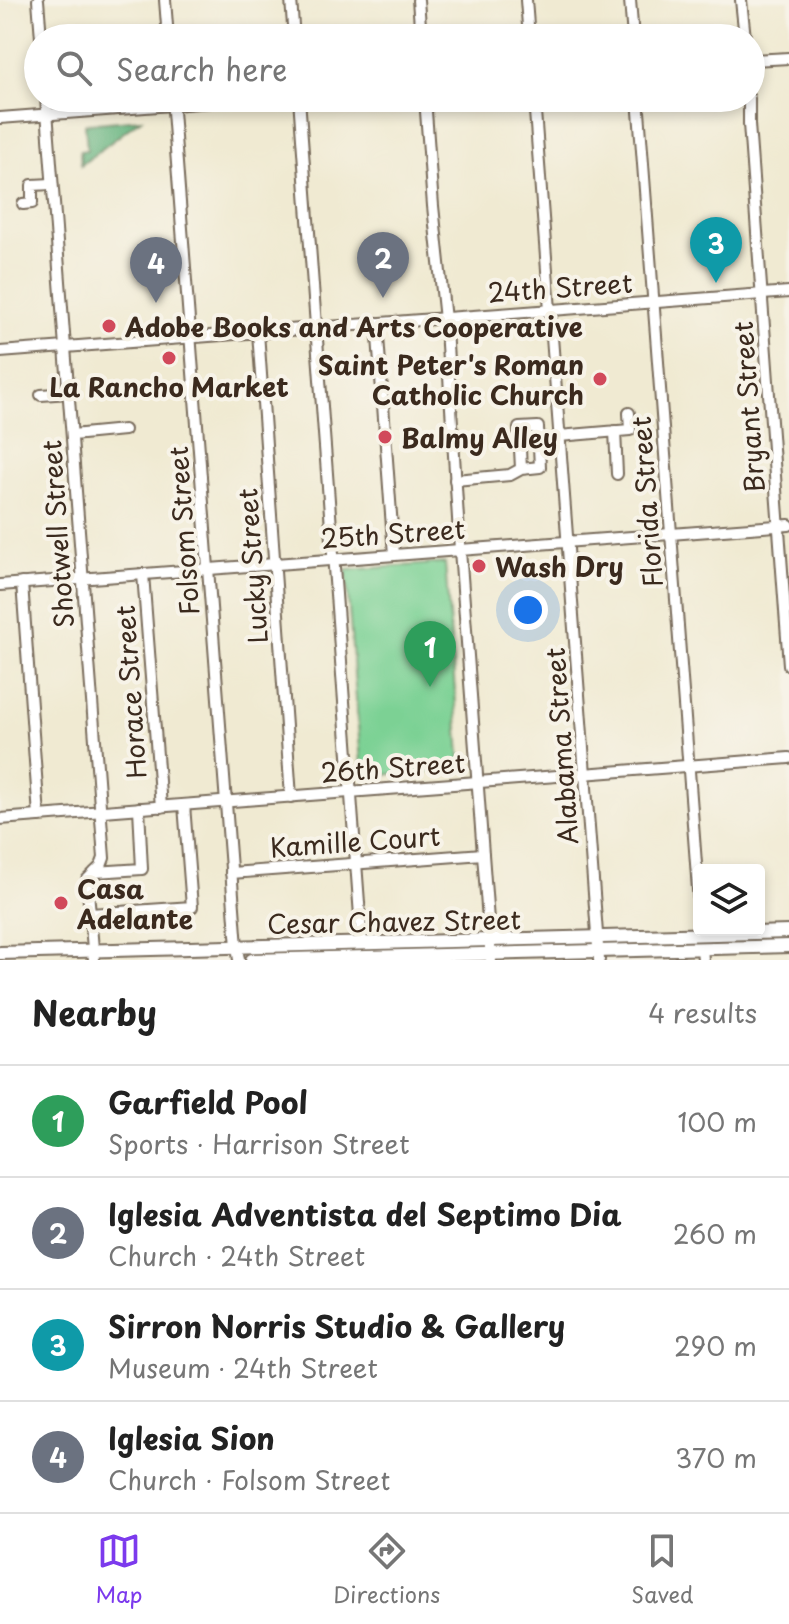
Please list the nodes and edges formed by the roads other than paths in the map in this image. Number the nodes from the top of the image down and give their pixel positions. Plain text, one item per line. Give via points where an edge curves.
1 (38, 0) edge
2 (165, 0) edge
3 (291, 0) edge
4 (418, 0) edge
5 (526, 0) edge
6 (630, 0) edge
7 (741, 0) edge
8 (40, 24) edge
9 (167, 24) edge
10 (293, 24) edge
11 (420, 24) edge
12 (528, 24) edge
13 (632, 24) edge
14 (744, 24) edge
15 (789, 58) edge
16 (765, 59) edge
17 (47, 112) edge
18 (76, 112) edge
19 (173, 112) edge
20 (300, 112) edge
21 (426, 112) edge
22 (535, 112) edge
23 (639, 112) edge
24 (749, 112) edge
25 (47, 115) junction
26 (0, 118) edge
27 (52, 184) junction
28 (23, 204) dead end
29 (789, 292) edge
30 (761, 294) junction
31 (653, 302) junction
32 (550, 309) junction
33 (445, 317) junction
34 (316, 328) junction
35 (377, 328) junction
36 (190, 337) junction
37 (258, 337) junction
38 (65, 347) junction
39 (0, 352) edge
40 (69, 393) junction
41 (41, 395) dead end
42 (629, 413) dead end
43 (124, 430) dead end
44 (615, 431) junction
45 (72, 435) junction
46 (559, 436) junction
47 (561, 459) junction
48 (539, 461) junction
49 (521, 469) junction
50 (617, 474) dead end
51 (455, 480) junction
52 (784, 525) edge
53 (671, 533) junction
54 (567, 541) junction
55 (460, 550) junction
56 (394, 555) junction
57 (333, 559) junction
58 (273, 564) junction
59 (208, 569) junction
60 (143, 574) junction
61 (83, 578) junction
62 (22, 583) junction
63 (0, 585) edge
64 (789, 665) edge
65 (789, 758) edge
66 (689, 766) junction
67 (585, 774) junction
68 (477, 783) junction
69 (351, 793) junction
70 (291, 797) junction
71 (226, 802) junction
72 (184, 805) junction
73 (161, 807) junction
74 (139, 808) junction
75 (100, 811) junction
76 (39, 816) junction
77 (0, 819) edge
78 (483, 854) junction
79 (356, 863) junction
80 (696, 864) edge
81 (95, 872) junction
82 (231, 873) junction
83 (90, 914) junction
84 (693, 932) edge
85 (765, 932) edge
86 (789, 932) edge
87 (597, 937) junction
88 (362, 943) junction
89 (789, 946) edge
90 (490, 951) edge
91 (0, 953) edge
92 (238, 953) edge
93 (703, 954) edge
94 (599, 955) edge
95 (94, 956) edge
96 (252, 960) edge

1 - 8 street
2 - 9 street
3 - 10 street
4 - 11 street
5 - 12 street
6 - 13 street
7 - 14 street
15 - 16 street
17 - 25 street, Shotwell Street
18 - 25 street
19 - 36 street, Folsom Street
20 - 34 street
21 - 33 street
22 - 32 street, Alabama Street
23 - 31 street, Florida Street
24 - 30 street, Bryant Street
25 - 26 street
25 - 27 street, Shotwell Street
27 - 28 street via 32,185 32,203
27 - 38 street, Shotwell Street
29 - 30 street, 24th Street
30 - 31 street, 24th Street
30 - 52 street, Bryant Street
31 - 32 street, 24th Street
31 - 53 street, Florida Street
32 - 33 street, 24th Street
32 - 46 street, Alabama Street
33 - 35 street, 24th Street
33 - 51 street
34 - 35 street, 24th Street
34 - 37 street, 24th Street
34 - 57 street
35 - 56 street
36 - 37 street, 24th Street
36 - 38 street, 24th Street
36 - 59 street, Folsom Street
37 - 58 street, Lucky Street
38 - 39 street, 24th Street
38 - 40 street, Shotwell Street
40 - 41 street
40 - 45 street, Shotwell Street
42 - 44 street via 630,430
43 - 45 street
44 - 46 street
44 - 50 street
45 - 61 street, Shotwell Street
46 - 47 street, Alabama Street
47 - 48 street
47 - 54 street, Alabama Street
48 - 49 street via 540,467
48 - 49 street via 538,427 519,428
49 - 51 street via 510,475
51 - 55 street
52 - 53 street, 25th Street
52 - 64 street, Bryant Street
53 - 54 street, 25th Street
53 - 66 street, Florida Street
54 - 55 street, 25th Street
54 - 67 street, Alabama Street
55 - 56 street, 25th Street
55 - 68 street
56 - 57 street, 25th Street
57 - 58 street, 25th Street
57 - 69 street
58 - 59 street, 25th Street
58 - 70 street, Lucky Street
59 - 60 street, 25th Street
59 - 71 street, Folsom Street
60 - 61 street, 25th Street
60 - 73 street, Horace Street
61 - 62 street, 25th Street
61 - 75 street, Shotwell Street
62 - 63 street, 25th Street
62 - 76 street
65 - 66 street, 26th Street
66 - 67 street, 26th Street
66 - 80 street, Florida Street
67 - 68 street, 26th Street
67 - 87 street, Alabama Street
68 - 69 street, 26th Street
68 - 78 street
69 - 70 street, 26th Street
69 - 79 street
70 - 71 street, 26th Street
71 - 72 street, 26th Street
71 - 82 street, Folsom Street
72 - 73 street, 26th Street
72 - 83 street via 192,907
73 - 74 street, 26th Street
74 - 75 street, 26th Street
74 - 81 street via 142,869
75 - 76 street, 26th Street
75 - 81 street, Shotwell Street via 104,863
76 - 77 street, 26th Street
78 - 79 street, Kamille Court
78 - 90 street
79 - 82 street, Kamille Court
79 - 88 street
81 - 83 street, Shotwell Street via 87,880
82 - 92 street, Folsom Street
83 - 95 street, Shotwell Street
84 - 87 main road, Cesar Chavez Street
85 - 86 main road, Cesar Chavez Street
87 - 90 main road, Cesar Chavez Street
87 - 94 street, Alabama Street
88 - 90 main road, Cesar Chavez Street
88 - 92 main road, Cesar Chavez Street
89 - 93 main road, Cesar Chavez Street
90 - 94 main road, Cesar Chavez Street
90 - 96 main road, Cesar Chavez Street
91 - 95 main road, Cesar Chavez Street
92 - 95 main road, Cesar Chavez Street
93 - 94 main road, Cesar Chavez Street

